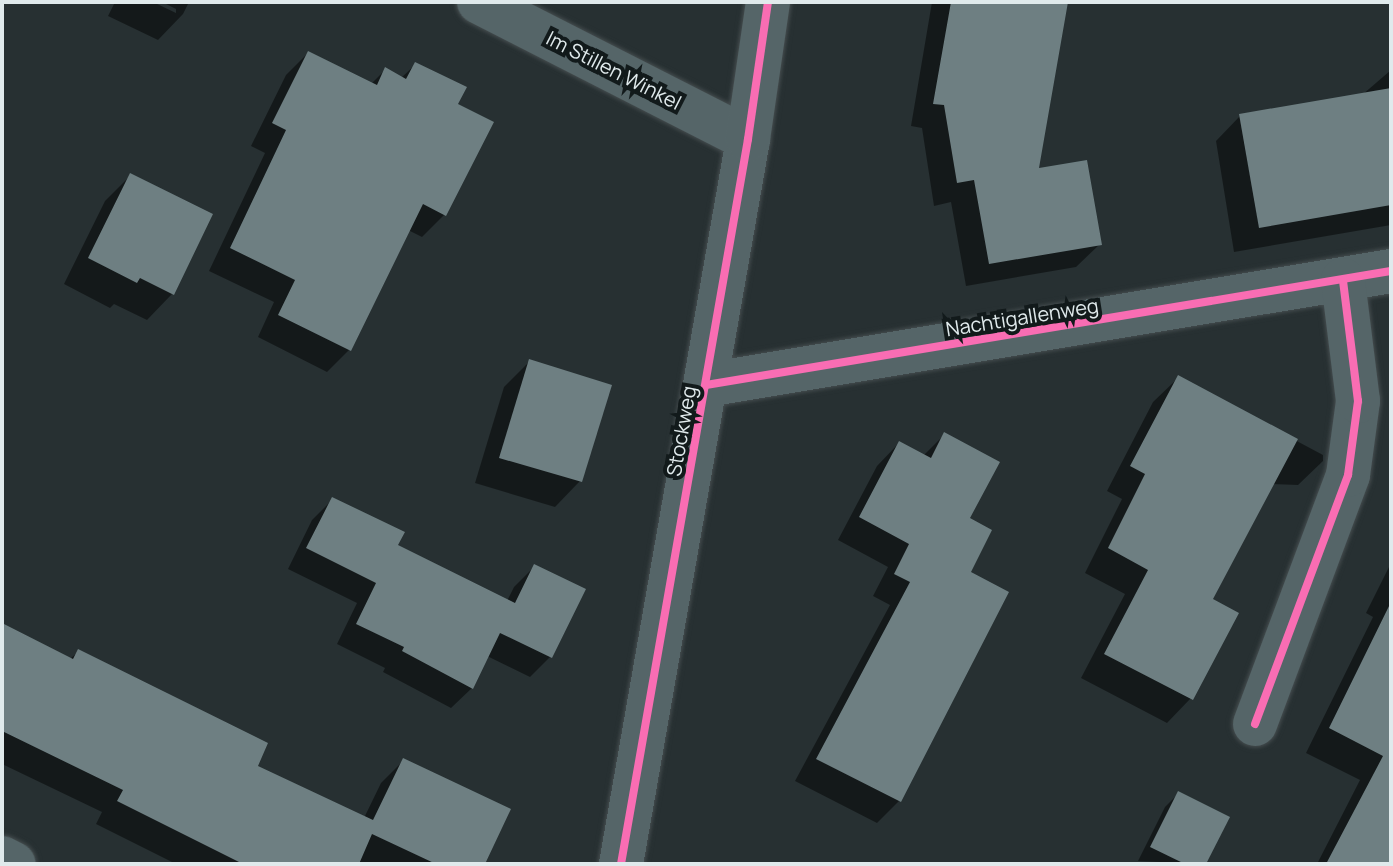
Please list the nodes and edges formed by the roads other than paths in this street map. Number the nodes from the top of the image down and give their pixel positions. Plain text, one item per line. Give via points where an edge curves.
1 (479, 2) edge
2 (768, 2) edge
3 (748, 139) junction
4 (1391, 271) edge
5 (1343, 280) junction
6 (706, 385) junction
7 (1255, 724) dead end
8 (2, 858) edge
9 (14, 864) edge
10 (621, 864) edge

1 - 3 street, Im Stillen Winkel
2 - 3 street, Stockweg
3 - 6 street, Stockweg
4 - 5 street, Nachtigallenweg
5 - 6 street, Nachtigallenweg
5 - 7 street via 1358,401 1348,475
6 - 10 street, Stockweg
8 - 9 street

